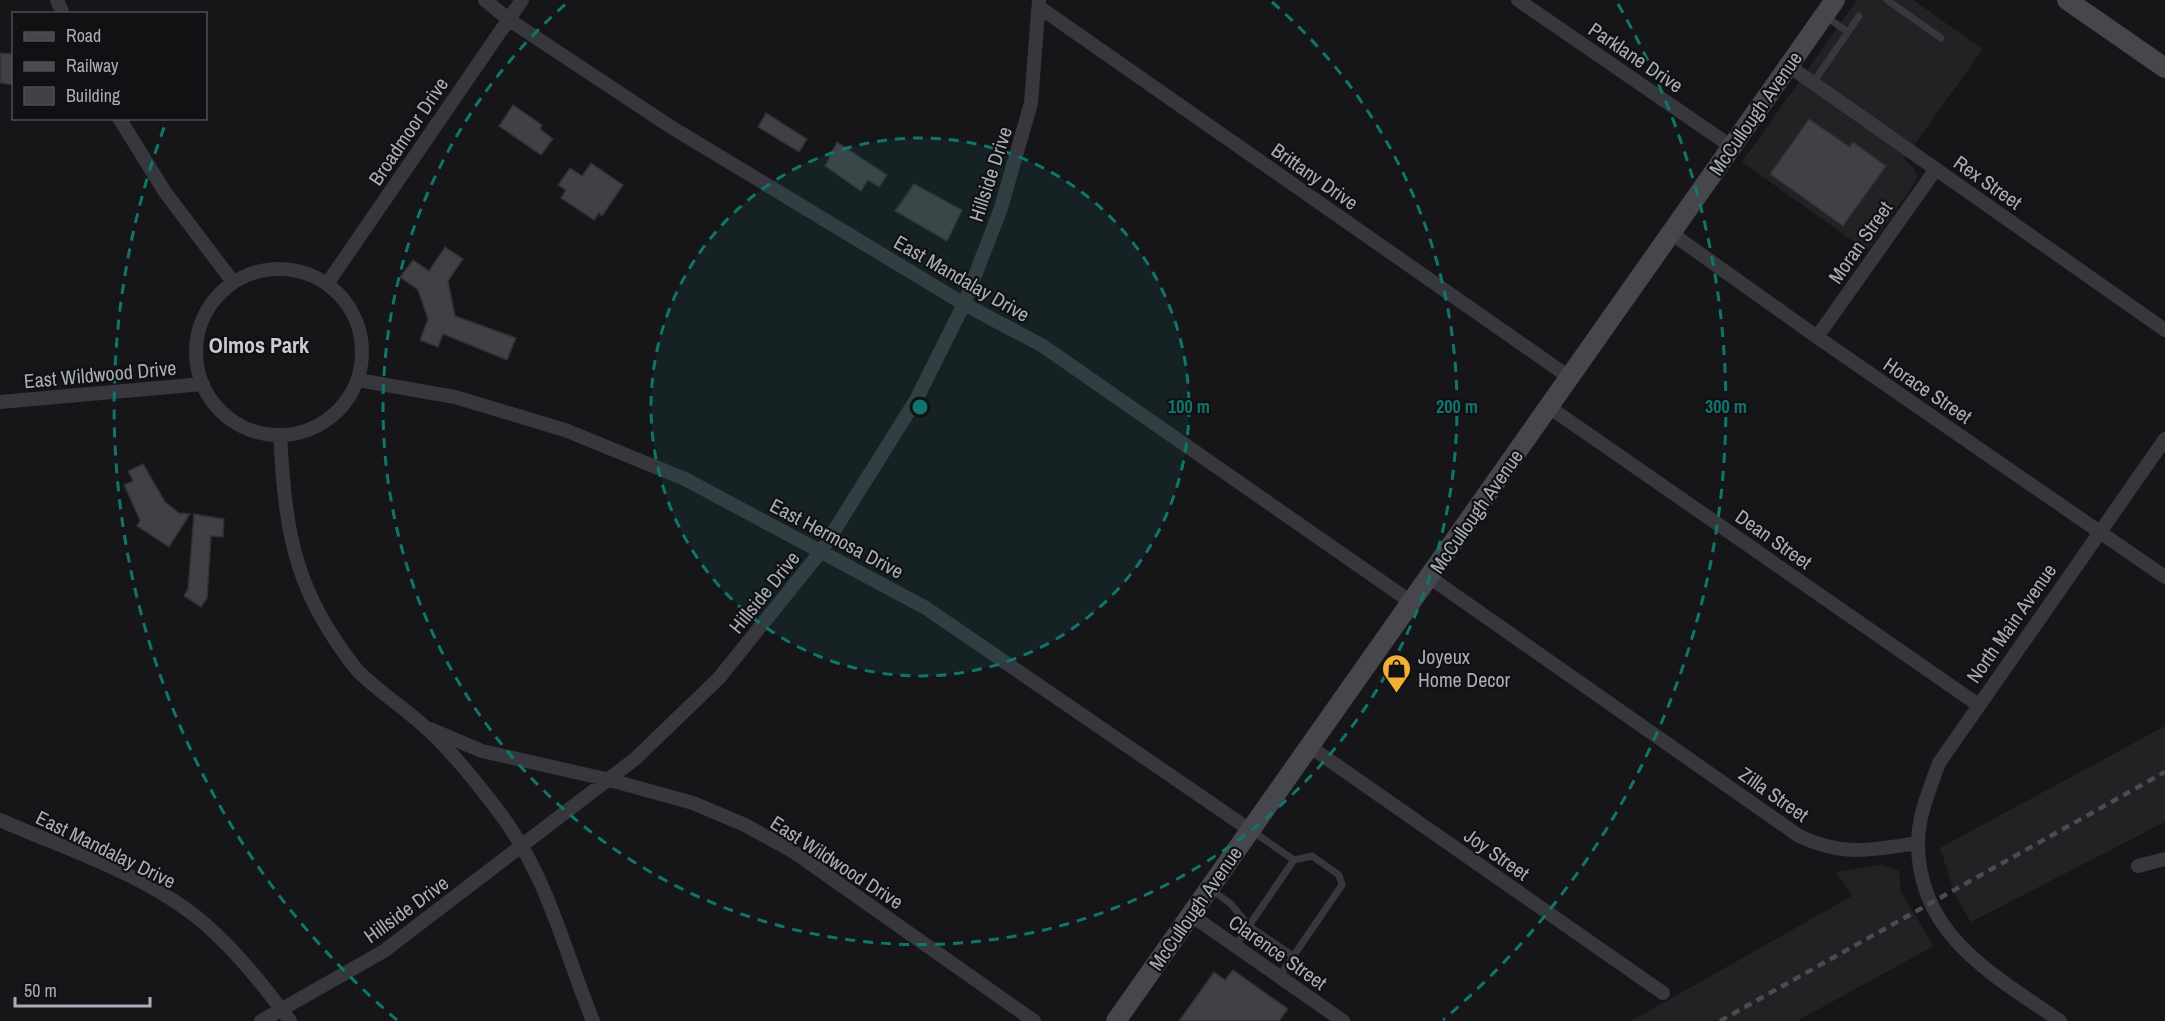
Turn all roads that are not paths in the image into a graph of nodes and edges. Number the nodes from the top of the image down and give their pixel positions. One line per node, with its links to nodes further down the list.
1 (485, 0): 9 (street, East Mandalay Drive)
2 (522, 0): 9 (street, Broadmoor Drive)
3 (1518, 0): 16 (street, Parklane Drive)
4 (1887, 0): 11 (lane)
5 (2067, 0): 13 (main road)
6 (1039, 4): 21 (street, Hillside Drive); 24 (street, Brittany Drive)
7 (1829, 8): 10 (lane); 12 (main road, McCullough Avenue)
8 (1859, 16): 10 (lane)
9 (508, 19): 20 (street, Broadmoor Drive); 21 (street, East Mandalay Drive)
10 (1848, 32): 14 (lane)
11 (1941, 38)
12 (1789, 66): 14 (street, Rex Street); 16 (main road, McCullough Avenue)
13 (2165, 68)
14 (1813, 83): 17 (street, Rex Street)
15 (120, 120): 19 (street)
16 (1732, 147): 18 (main road, McCullough Avenue)
17 (1936, 169): 22 (street, Rex Street); 23 (street, Moran Street)
18 (1671, 233): 23 (street, Horace Street); 24 (main road, McCullough Avenue)
19 (233, 282): 20 (street); 26 (street)
20 (327, 284): 25 (street)
21 (964, 304): 32 (street, Hillside Drive); 35 (street, East Mandalay Drive)
22 (2165, 330)
23 (1816, 337): 31 (street, Horace Street)
24 (1569, 377): 28 (main road, McCullough Avenue)
25 (358, 380): 29 (street); 32 (street, East Hermosa Drive)
26 (203, 384): 27 (street, East Wildwood Drive); 29 (street)
27 (0, 402)
28 (1549, 407): 33 (main road, McCullough Avenue); 36 (street, Dean Street)
29 (280, 435): 37 (street, East Wildwood Drive)
30 (2165, 439): 31 (street, North Main Avenue)
31 (2100, 531): 34 (street, Horace Street); 36 (street, North Main Avenue)
32 (822, 550): 39 (street, Hillside Drive); 41 (street, East Hermosa Drive)
33 (1429, 577): 35 (main road, McCullough Avenue); 42 (street, Zilla Street)
34 (2165, 577)
35 (1411, 602): 38 (main road, McCullough Avenue)
36 (1977, 704): 42 (street, North Main Avenue)
37 (426, 727): 39 (street, East Wildwood Drive); 43 (street, East Wildwood Drive)
38 (1309, 746): 41 (main road, McCullough Avenue); 53 (street, Joy Street)
39 (610, 780): 43 (street, Hillside Drive); 57 (street, East Wildwood Drive)
40 (0, 820): 54 (street, East Mandalay Drive)
41 (1250, 830): 45 (lane); 47 (main road, McCullough Avenue)
42 (1918, 843): 60 (street)
43 (523, 846): 54 (street, Hillside Drive); 56 (street, East Wildwood Drive)
44 (2165, 859): 46 (street)
45 (1294, 860): 49 (lane); 51 (lane)
46 (2138, 866)
47 (1209, 888): 48 (main road, McCullough Avenue); 49 (lane)
48 (1191, 915): 50 (street, Clarence Street); 58 (main road, McCullough Avenue)
49 (1249, 926): 50 (lane); 51 (lane)
50 (1235, 946): 52 (street, Clarence Street)
51 (1293, 956): 52 (lane)
52 (1279, 977): 59 (street, Clarence Street)
53 (1664, 993)
54 (286, 1016): 55 (street, Hillside Drive)
55 (261, 1021)
56 (593, 1021)
57 (1034, 1021)
58 (1116, 1021)
59 (1343, 1021)
60 (2060, 1021)

